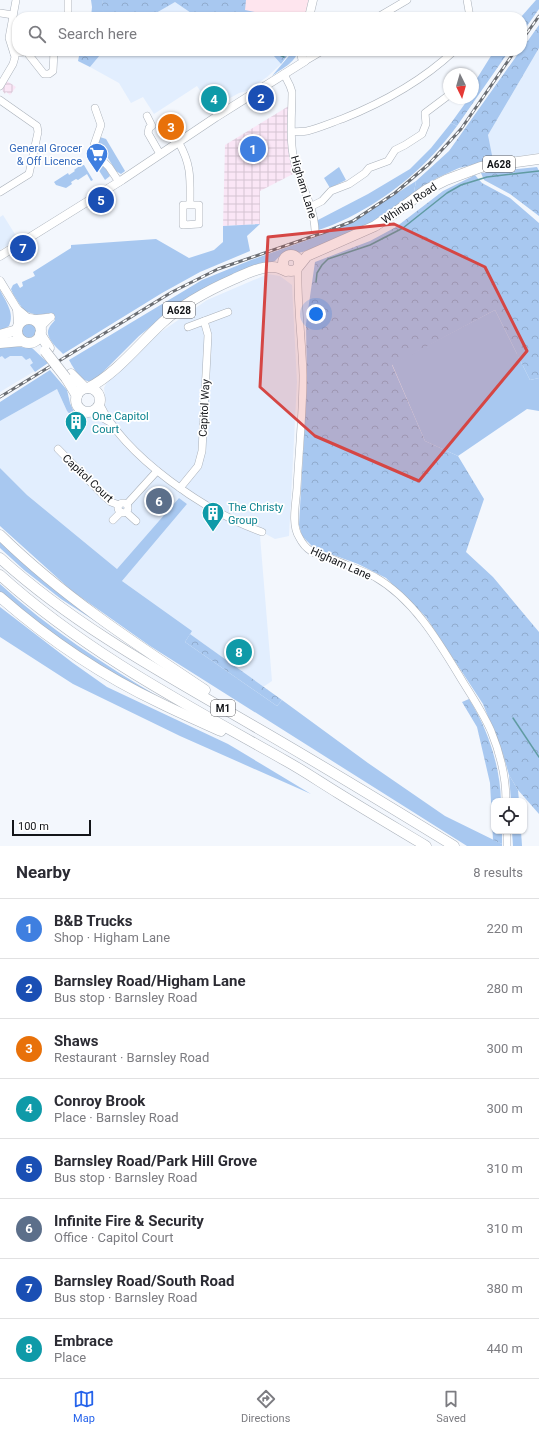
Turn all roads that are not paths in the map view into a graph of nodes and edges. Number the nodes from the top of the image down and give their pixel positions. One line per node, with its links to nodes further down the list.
1 (16, 0): 6 (street)
2 (68, 0): 7 (street)
3 (313, 0): 8 (main road)
4 (406, 0): 9 (street)
5 (467, 0): 10 (street)
6 (14, 12)
7 (68, 12)
8 (310, 12)
9 (386, 12)
10 (469, 12)
11 (0, 13): 12 (street)
12 (12, 15)
13 (12, 21): 14 (street)
14 (12, 47)
15 (14, 56): 23 (street)
16 (30, 56): 17 (street)
17 (54, 56)
18 (302, 56): 21 (main road)
19 (314, 56): 21 (street)
20 (448, 56): 28 (street)
21 (305, 61): 22 (main road)
22 (284, 74): 28 (street, Higham Lane); 29 (main road)
23 (0, 86)
24 (0, 100): 33 (street)
25 (443, 100): 35 (street)
26 (95, 108): 32 (street)
27 (147, 116): 30 (street)
28 (292, 132): 35 (street, Higham Lane)
29 (178, 143): 30 (main road); 34 (street)
30 (160, 154): 32 (main road)
31 (539, 159): 38 (highway, Whinby Road / A628)
32 (119, 182): 37 (main road)
33 (0, 192)
34 (190, 205)
35 (310, 207): 36 (street, Higham Lane)
36 (315, 230)
37 (0, 256)
38 (307, 256): 39 (highway, Whinby Road / A628); 41 (highway)
39 (288, 257): 40 (highway, A628); 41 (highway); 41 (highway)
40 (272, 267): 41 (highway); 55 (highway, A628)
41 (293, 269): 75 (street, Higham Lane)
42 (0, 281): 43 (main road)
43 (16, 309): 45 (main road); 48 (main road)
44 (228, 312): 46 (street)
45 (31, 319): 48 (highway); 49 (highway); 49 (street)
46 (204, 321): 47 (street); 63 (street, Capitol Way)
47 (188, 327)
48 (17, 328): 50 (highway); 51 (highway)
49 (40, 332): 51 (highway); 53 (highway)
50 (0, 335)
51 (25, 342): 52 (highway); 53 (highway)
52 (0, 343)
53 (47, 350): 54 (highway)
54 (69, 376): 56 (highway); 57 (highway)
55 (102, 380): 56 (highway, A628); 58 (highway)
56 (86, 388): 57 (highway); 58 (highway)
57 (77, 396): 59 (highway)
58 (99, 399): 59 (highway); 60 (street)
59 (85, 411): 60 (street)
60 (110, 423): 62 (street)
61 (58, 449): 64 (street, Capitol Court)
62 (158, 471): 63 (street); 64 (street, Capitol Court)
63 (180, 488): 68 (street)
64 (123, 504): 65 (street, Capitol Court)
65 (123, 512): 66 (street, Capitol Court); 67 (street)
66 (113, 520)
67 (136, 521)
68 (262, 532)
69 (0, 535): 73 (highway, M1)
70 (0, 558): 73 (highway, M1)
71 (0, 575): 74 (highway, M1)
72 (0, 597): 74 (highway, M1)
73 (292, 748): 78 (highway, M1)
74 (288, 762): 77 (highway, M1)
75 (506, 798)
76 (507, 834): 79 (street)
77 (426, 846)
78 (454, 846)
79 (507, 846)

